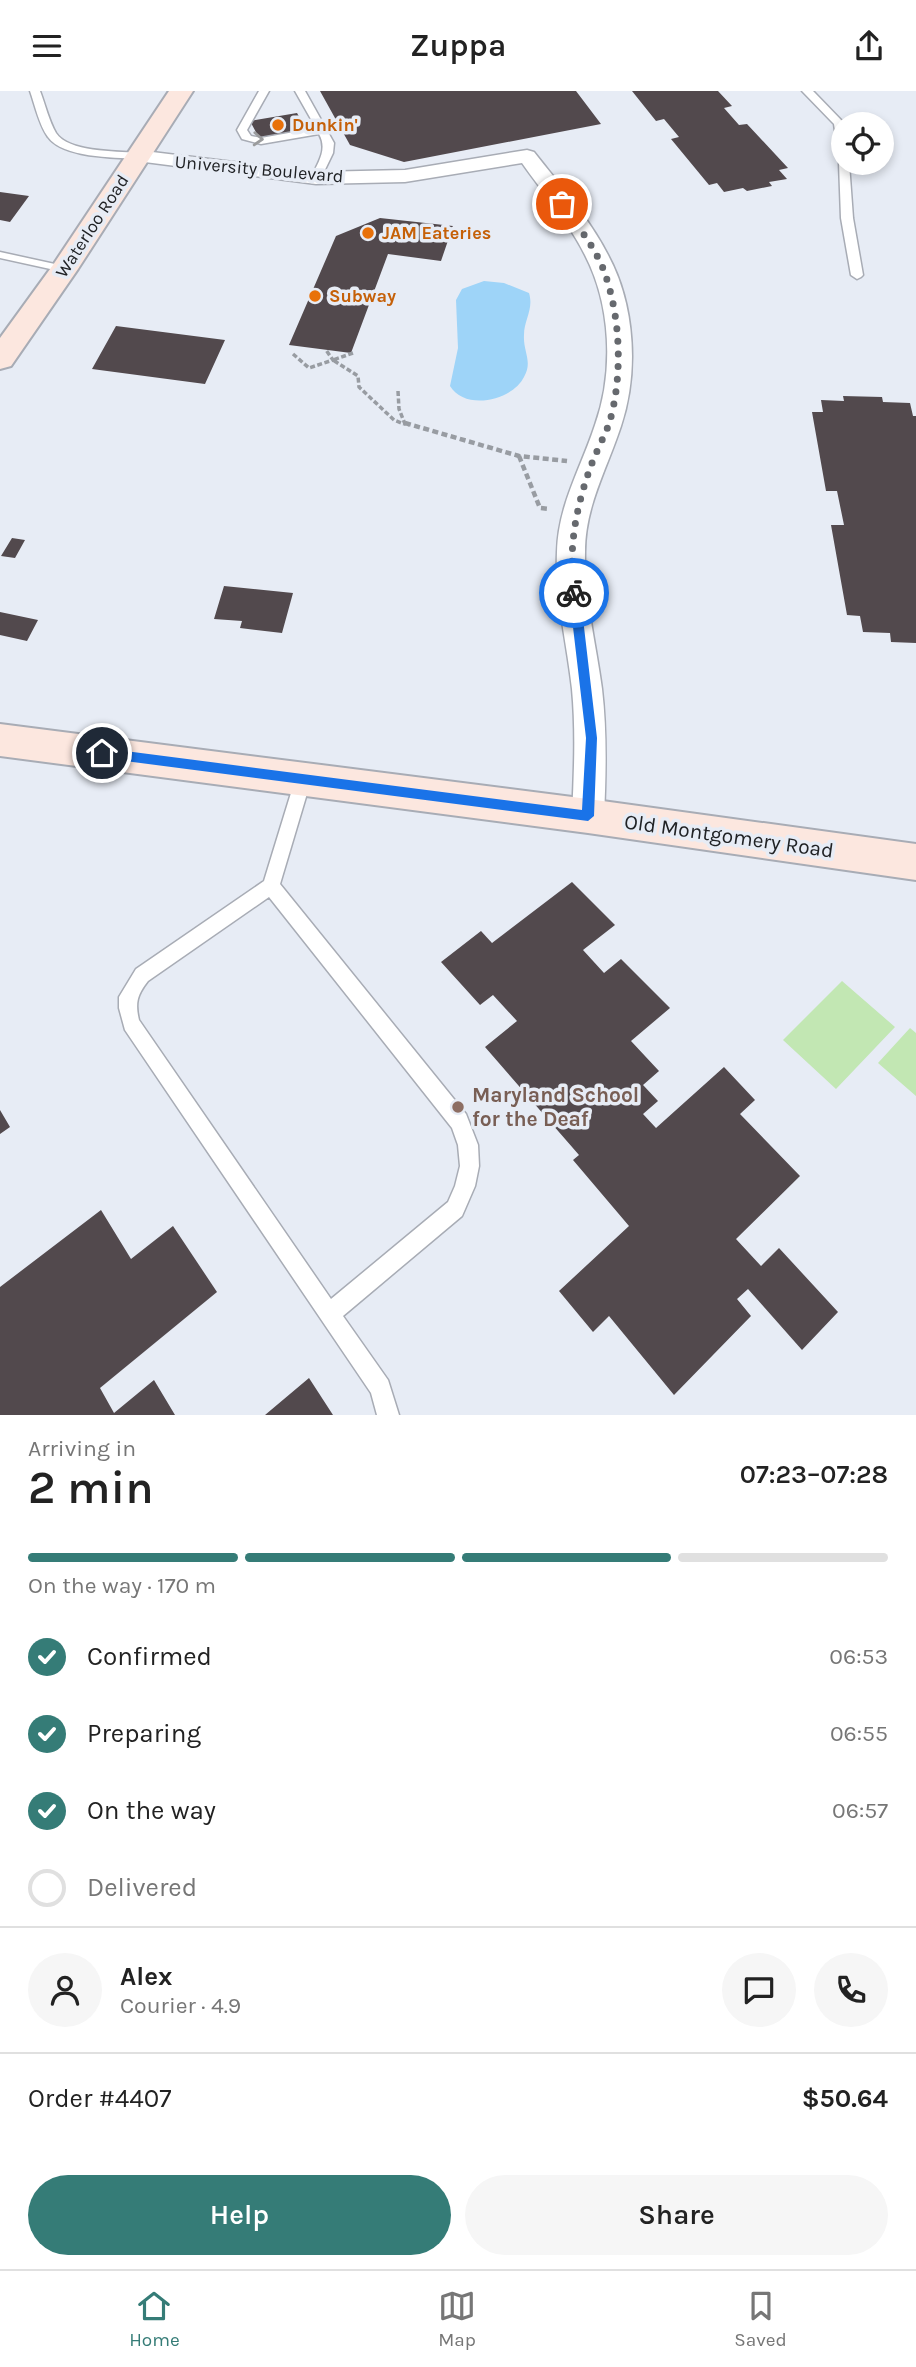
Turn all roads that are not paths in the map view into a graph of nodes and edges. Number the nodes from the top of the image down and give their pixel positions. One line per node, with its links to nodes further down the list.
1 (35, 91): 8 (lane)
2 (181, 91): 8 (street, Waterloo Road)
3 (264, 91): 7 (lane, one-way to 7)
4 (300, 91): 7 (lane)
5 (807, 91): 6 (lane)
6 (831, 115)
7 (323, 130): 10 (lane)
8 (136, 156): 10 (street, University Boulevard); 12 (street, Waterloo Road)
9 (845, 175): 13 (lane)
10 (316, 178): 17 (street, University Boulevard)
11 (0, 255): 12 (lane)
12 (64, 269): 14 (street, Waterloo Road)
13 (858, 275)
14 (0, 359)
15 (0, 740): 16 (street, Old Montgomery Road)
16 (303, 780): 17 (street, Old Montgomery Road); 19 (lane)
17 (588, 816): 18 (street, Old Montgomery Road)
18 (916, 862)
19 (271, 886): 20 (lane); 20 (lane)
20 (331, 1313): 21 (lane)
21 (388, 1415)

